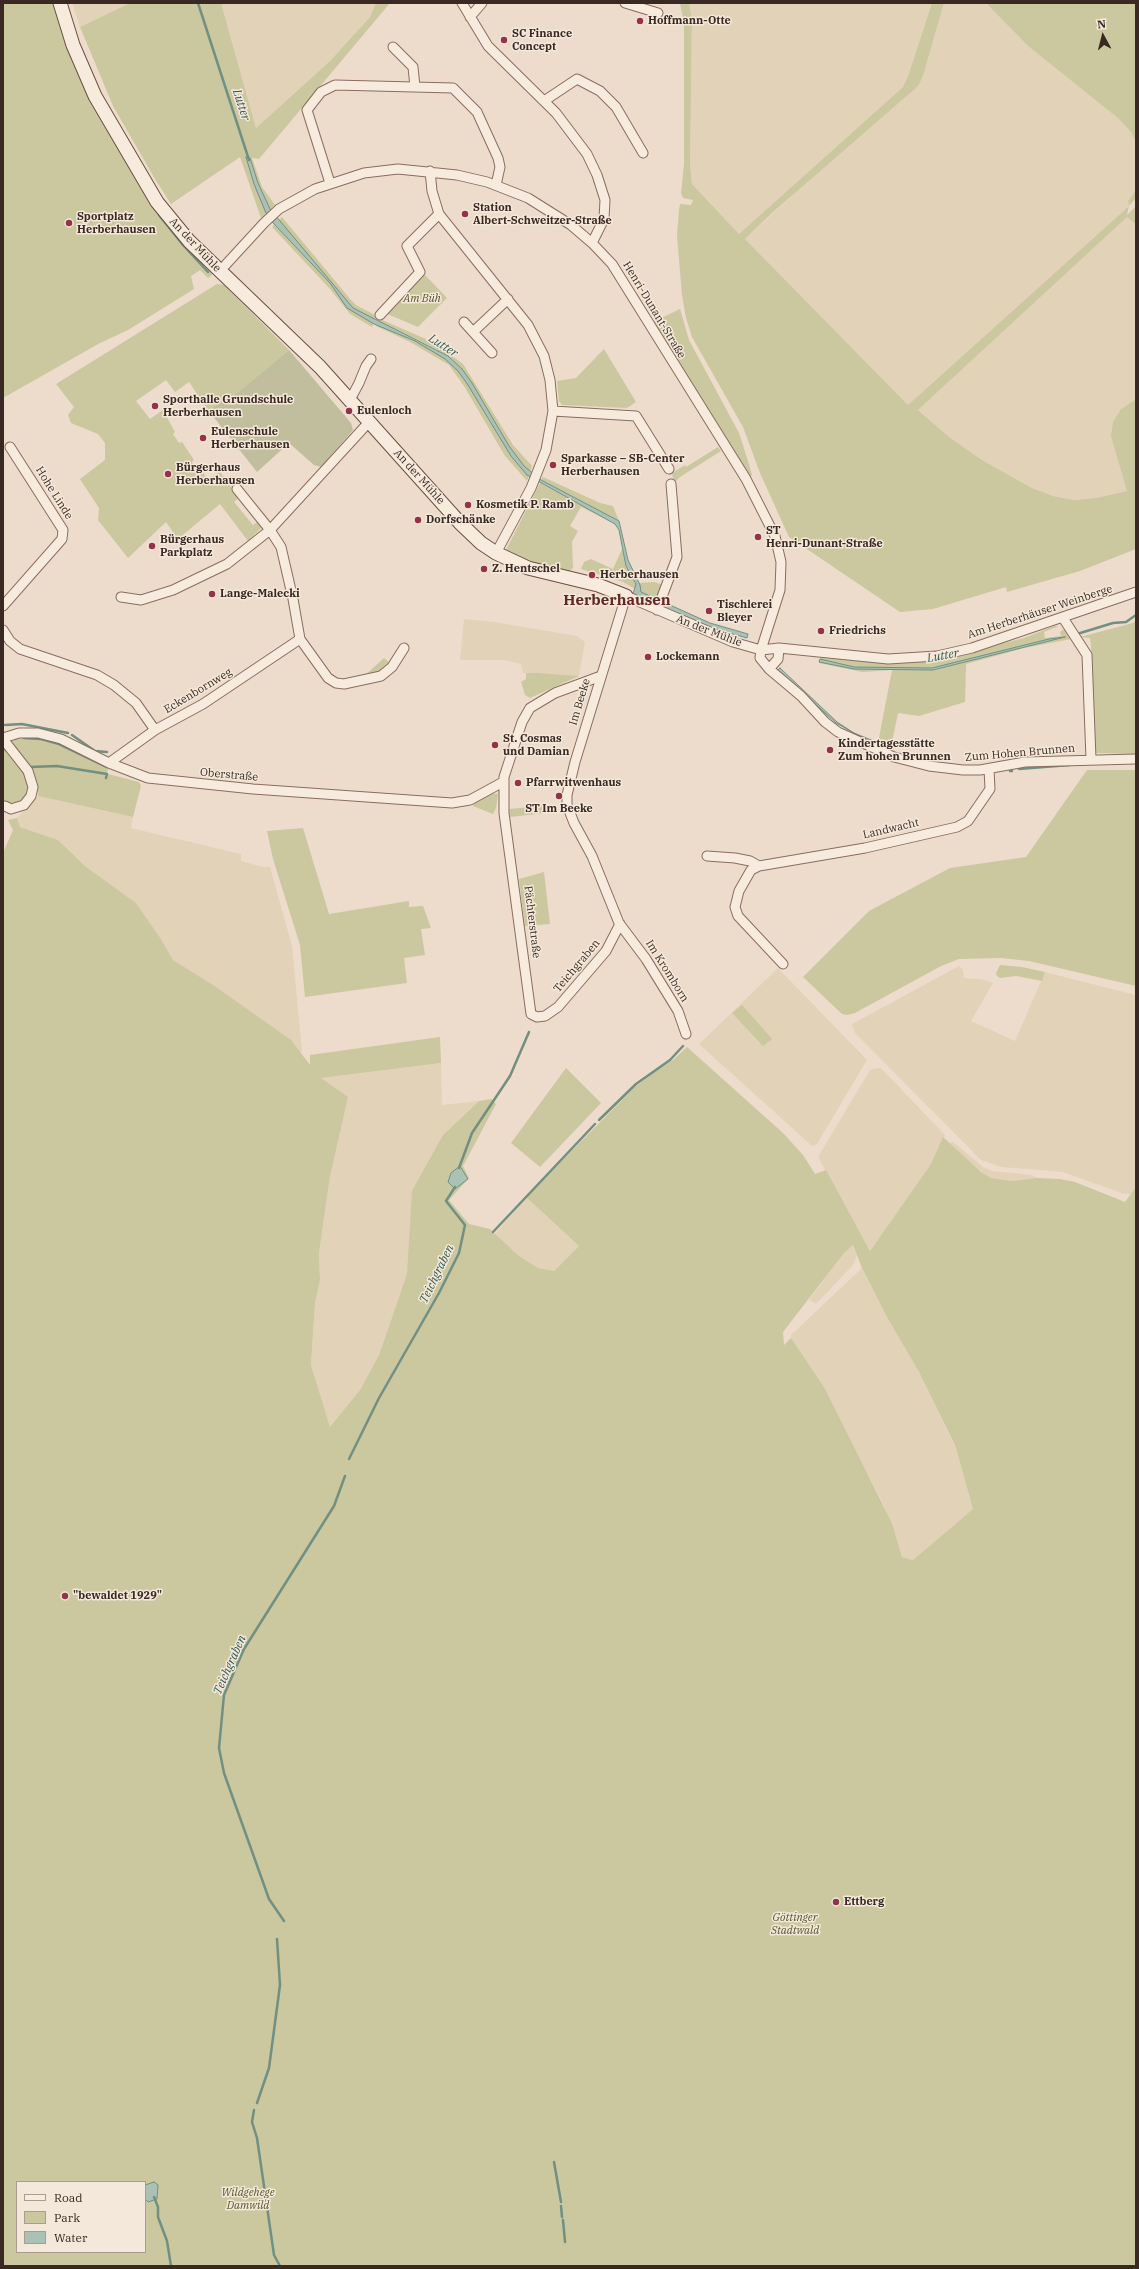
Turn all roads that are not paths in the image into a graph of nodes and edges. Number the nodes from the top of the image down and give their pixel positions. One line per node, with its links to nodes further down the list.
1 (60, 3): 16 (street, An der Mühle)
2 (482, 3): 6 (street)
3 (625, 3): 5 (street)
4 (463, 6): 6 (street)
5 (658, 13)
6 (470, 17): 9 (street)
7 (393, 47): 8 (street)
8 (414, 87): 12 (street); 13 (street)
9 (544, 101): 10 (street); 15 (street)
10 (643, 153)
11 (430, 171): 12 (street, Henri-Dunant-Straße); 13 (street, Henri-Dunant-Straße); 14 (street)
12 (330, 183): 16 (street, Henri-Dunant-Straße)
13 (496, 185): 15 (street, Henri-Dunant-Straße)
14 (439, 214): 17 (street); 18 (street)
15 (592, 243): 42 (street, Henri-Dunant-Straße)
16 (219, 272): 23 (street, An der Mühle)
17 (508, 299): 20 (street); 24 (street)
18 (380, 315)
19 (464, 322): 20 (street)
20 (473, 332): 21 (street)
21 (492, 353)
22 (371, 359): 23 (street)
23 (350, 400): 25 (street, An der Mühle)
24 (553, 411): 27 (street); 31 (street)
25 (369, 422): 30 (street); 31 (street, An der Mühle)
26 (10, 447): 35 (street, Hohe Linde)
27 (669, 469)
28 (671, 484): 36 (street)
29 (237, 489): 30 (street)
30 (270, 530): 34 (street); 39 (street)
31 (496, 553): 33 (street, An der Mühle)
32 (1136, 592): 37 (street, Am Herberhäuser Weinberge)
33 (626, 596): 36 (street, An der Mühle); 44 (street, Im Beeke)
34 (121, 597)
35 (3, 606)
36 (659, 606): 42 (street, An der Mühle)
37 (1063, 618): 41 (street, Am Herberhäuser Weinberge); 47 (street)
38 (3, 630): 45 (street)
39 (300, 639): 40 (street); 45 (street, Eckenbornweg)
40 (404, 648)
41 (779, 648): 42 (street, Am Herberhäuser Weinberge); 43 (street)
42 (761, 650): 43 (street, Zum Hohen Brunnen)
43 (769, 668): 50 (street, Zum Hohen Brunnen)
44 (601, 676): 51 (street); 55 (street, Im Beeke)
45 (155, 730): 49 (street, Eckenbornweg)
46 (3, 738): 49 (street, Oberstraße); 52 (street, Oberstraße)
47 (1091, 759): 48 (street, Zum Hohen Brunnen); 50 (street, Zum Hohen Brunnen)
48 (1136, 759)
49 (109, 763): 51 (street, Oberstraße)
50 (989, 769): 54 (street, Landwacht)
51 (503, 782): 57 (street, Pächterstraße)
52 (5, 806)
53 (707, 856): 54 (street, Landwacht)
54 (759, 866): 56 (street)
55 (620, 924): 57 (street, Teichgraben); 58 (street, Im Kromborn)
56 (783, 964)
57 (545, 1016)
58 (686, 1034)

